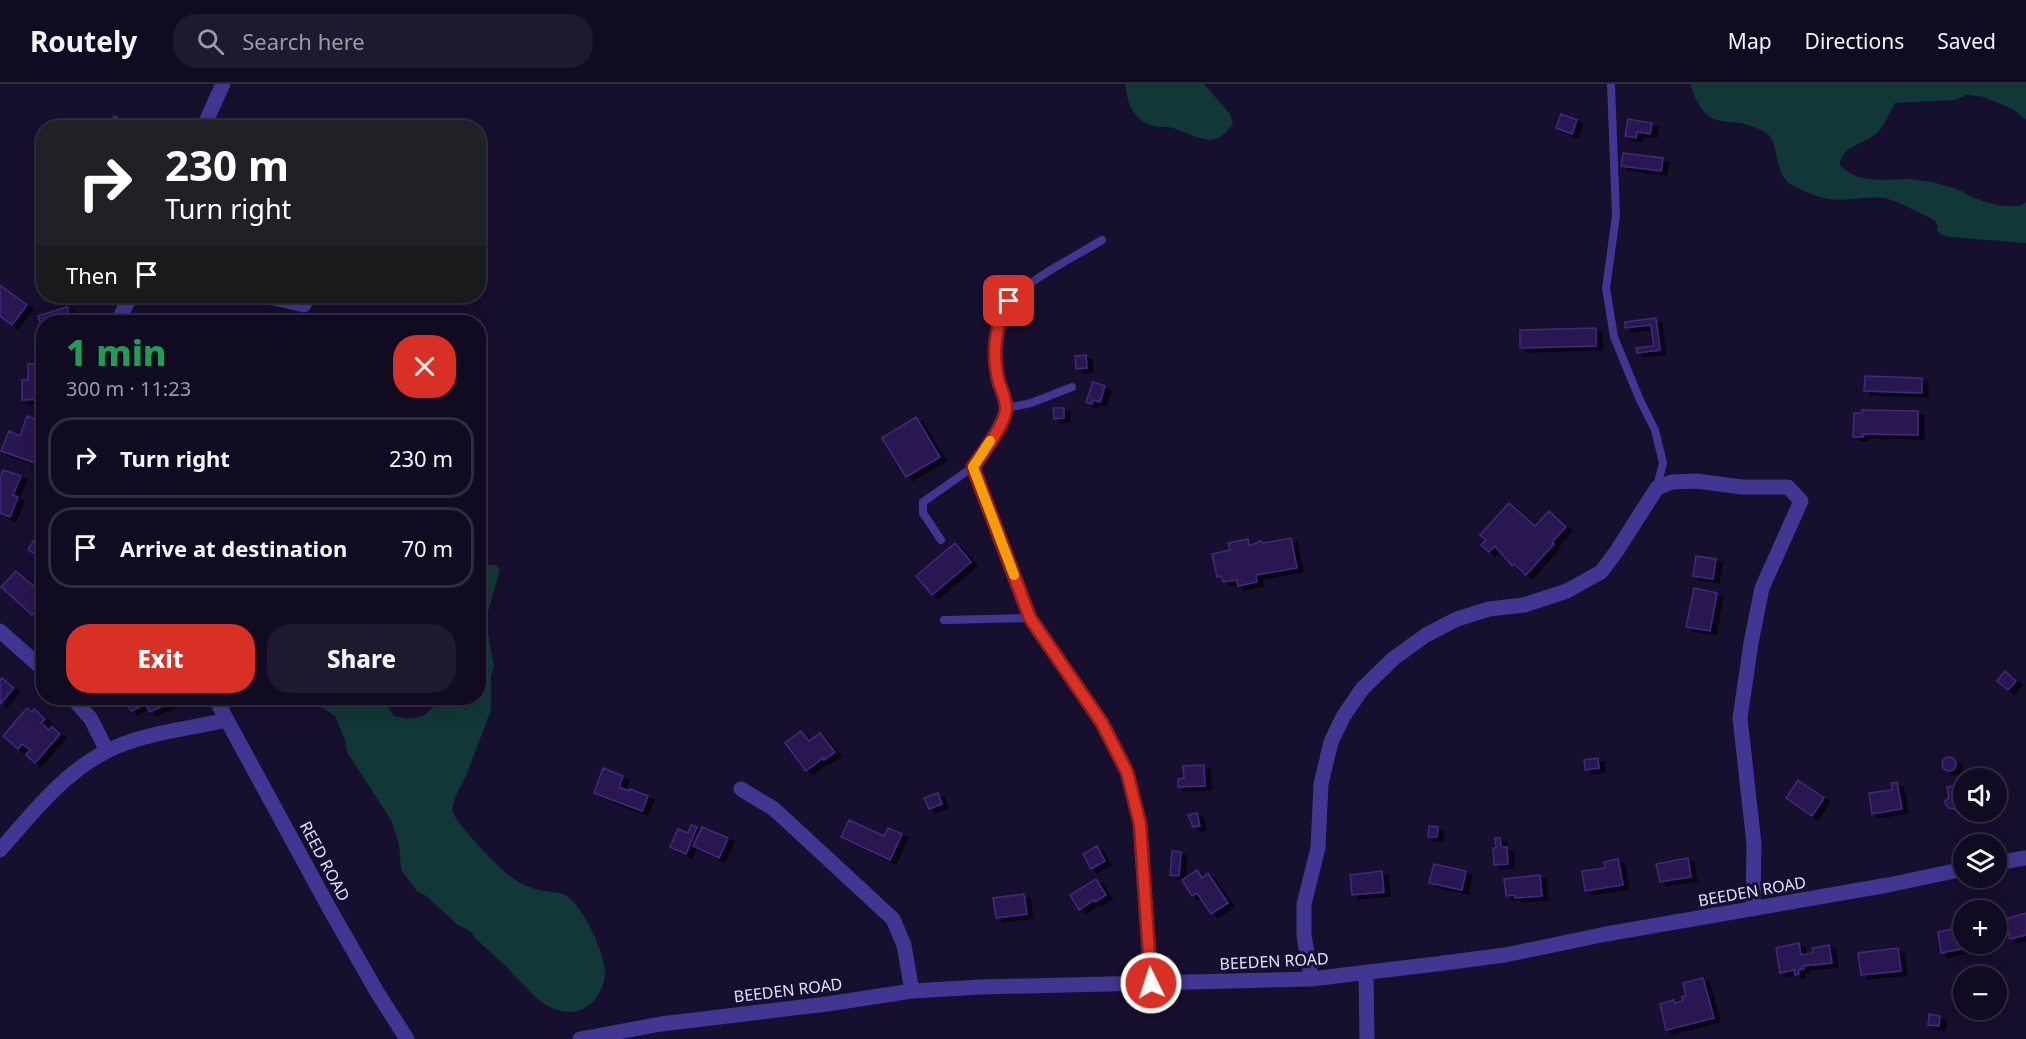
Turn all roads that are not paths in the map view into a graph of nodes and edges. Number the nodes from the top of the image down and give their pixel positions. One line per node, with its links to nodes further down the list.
1 (223, 84): 3 (street)
2 (1611, 84): 10 (lane)
3 (207, 120)
4 (1102, 240): 8 (lane)
5 (292, 303): 6 (street)
6 (304, 306)
7 (1072, 387): 8 (lane)
8 (1007, 408): 9 (lane)
9 (973, 467): 11 (lane); 12 (lane)
10 (1657, 488): 25 (street); 27 (street)
11 (941, 540)
12 (1030, 618): 13 (lane); 28 (lane)
13 (944, 620)
14 (0, 631): 15 (street)
15 (36, 663)
16 (79, 705): 19 (street)
17 (218, 705): 18 (street, REED ROAD)
18 (226, 720): 19 (street); 30 (street, REED ROAD)
19 (107, 751): 21 (street)
20 (741, 789): 29 (street)
21 (0, 850)
22 (2026, 858): 23 (street)
23 (2007, 861)
24 (1953, 871): 25 (street, BEEDEN ROAD)
25 (1753, 909): 26 (street, BEEDEN ROAD)
26 (1366, 972): 27 (street, BEEDEN ROAD); 32 (street)
27 (1311, 979): 28 (street, BEEDEN ROAD)
28 (1151, 983): 29 (street, BEEDEN ROAD)
29 (912, 991): 31 (street, BEEDEN ROAD)
30 (407, 1039)
31 (580, 1039)
32 (1367, 1039)

